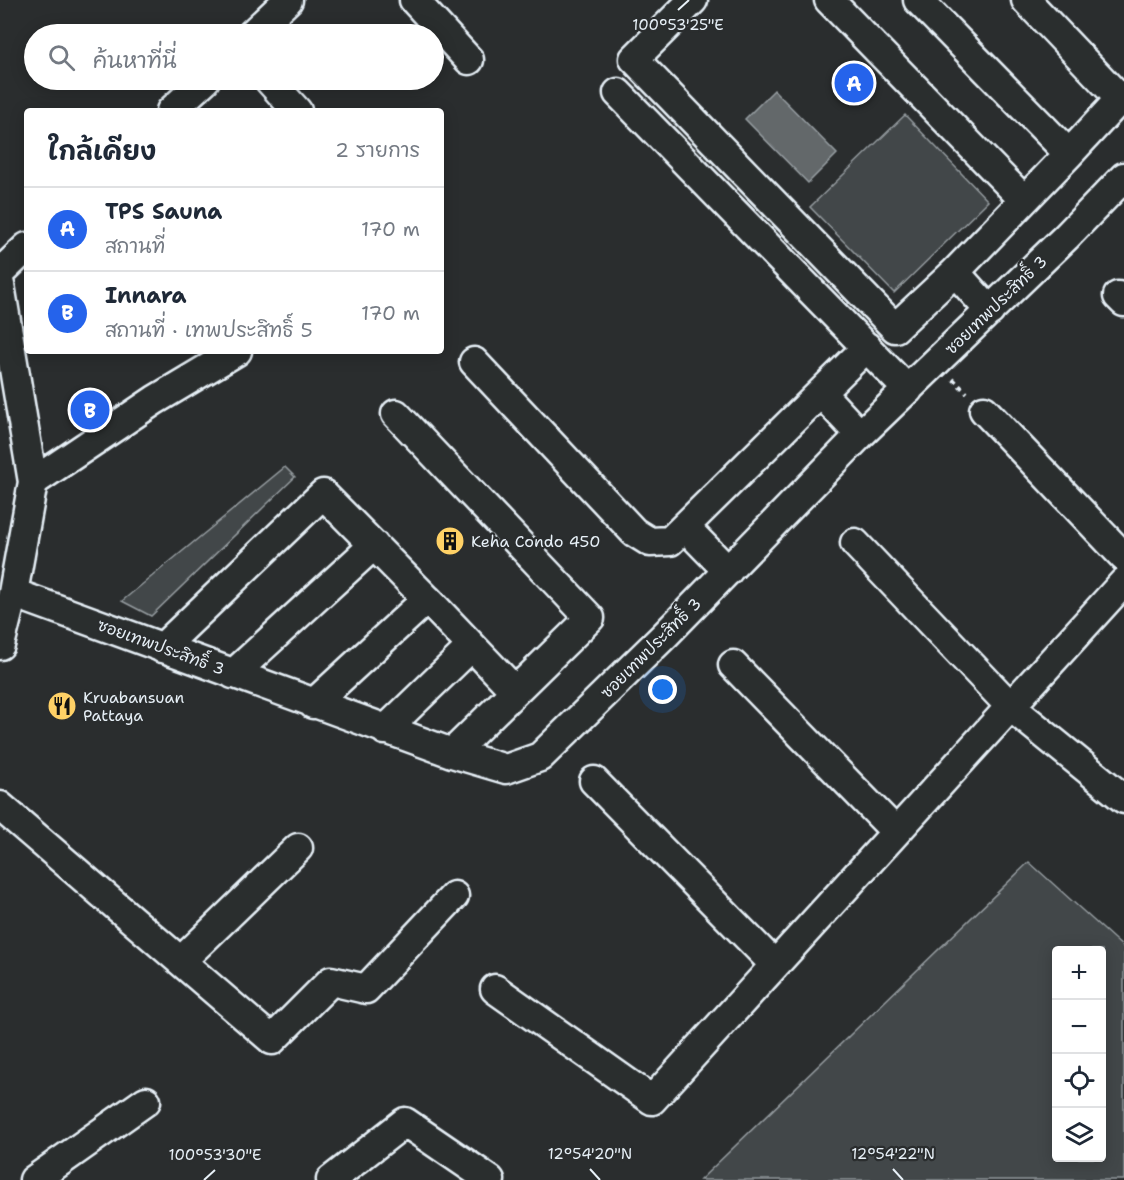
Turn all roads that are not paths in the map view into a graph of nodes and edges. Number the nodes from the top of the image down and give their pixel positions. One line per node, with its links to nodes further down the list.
1 (288, 0): 7 (street)
2 (414, 0): 8 (street)
3 (693, 0): 21 (street)
4 (829, 0): 19 (street)
5 (918, 0): 17 (street)
6 (1026, 0): 14 (street)
7 (263, 24)
8 (436, 24)
9 (444, 33): 10 (street)
10 (469, 60)
11 (194, 90): 15 (street)
12 (278, 90): 16 (street)
13 (618, 93): 25 (street)
14 (1122, 101): 17 (street)
15 (174, 108)
16 (294, 108)
17 (1069, 154): 19 (street)
18 (1124, 177): 24 (street, ซอยเทพประสิทธิ์ 3)
19 (1024, 200): 21 (street)
20 (24, 250): 22 (street)
21 (955, 272): 24 (street)
22 (0, 273)
23 (0, 285): 33 (street)
24 (990, 311): 28 (street, ซอยเทพประสิทธิ์ 3)
25 (867, 347): 28 (street); 29 (street)
26 (232, 354): 33 (street)
27 (474, 362): 34 (street)
28 (908, 390): 32 (street, ซอยเทพประสิทธิ์ 3)
29 (821, 393): 32 (street); 34 (street)
30 (984, 410): 37 (street)
31 (396, 414): 47 (street)
32 (860, 435): 38 (street, ซอยเทพประสิทธิ์ 3)
33 (33, 482): 40 (street)
34 (684, 527): 38 (street)
35 (855, 543): 49 (street)
36 (374, 545): 41 (street); 44 (street); 46 (street)
37 (1124, 557)
38 (728, 571): 51 (street, ซอยเทพประสิทธิ์ 3)
39 (1124, 582): 49 (street)
40 (13, 593): 42 (street); 44 (street, ซอยเทพประสิทธิ์ 3)
41 (427, 599): 43 (street); 48 (street)
42 (0, 645)
43 (472, 646): 47 (street); 50 (street)
44 (162, 648): 46 (street, ซอยเทพประสิทธิ์ 3)
45 (733, 665): 55 (street)
46 (233, 674): 48 (street, ซอยเทพประสิทธิ์ 3)
47 (514, 691): 51 (street)
48 (313, 704): 50 (street, ซอยเทพประสิทธิ์ 3)
49 (1011, 707): 53 (street); 55 (street)
50 (385, 730): 51 (street, ซอยเทพประสิทธิ์ 3)
51 (452, 753)
52 (594, 781): 59 (street)
53 (1124, 799)
54 (0, 806): 58 (street)
55 (896, 831): 59 (street)
56 (298, 848): 58 (street)
57 (454, 896): 58 (street)
58 (181, 961)
59 (775, 965): 60 (street)
60 (495, 989)
61 (146, 1101): 62 (street)
62 (34, 1180)
63 (331, 1180): 64 (street)
64 (490, 1180)

